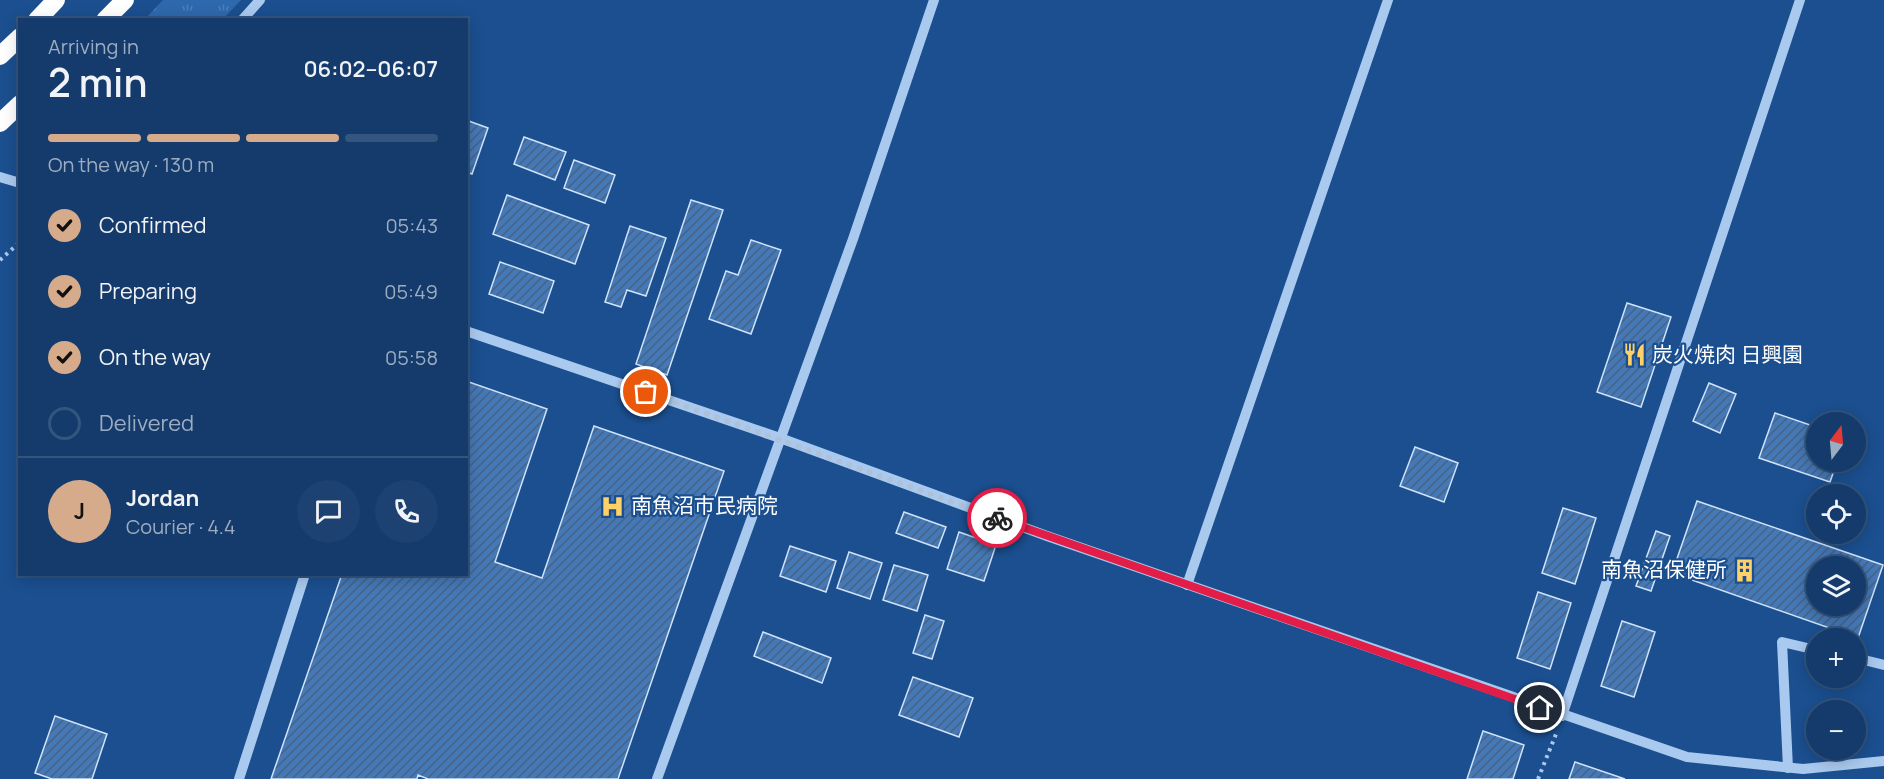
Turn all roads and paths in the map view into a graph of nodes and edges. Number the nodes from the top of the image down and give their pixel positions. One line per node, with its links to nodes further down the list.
1 (56, 0): 7 (highway)
2 (125, 0): 8 (highway)
3 (260, 0): 9 (street)
4 (934, 0): 19 (street)
5 (1388, 0): 21 (street)
6 (1800, 0): 25 (street)
7 (39, 18)
8 (107, 18)
9 (244, 18)
10 (18, 39): 11 (highway)
11 (0, 56)
12 (18, 106): 13 (highway)
13 (0, 123)
14 (0, 177): 15 (street)
15 (18, 182)
16 (18, 244): 17 (path)
17 (0, 260)
18 (468, 332): 19 (street)
19 (780, 438): 21 (street); 29 (street)
20 (304, 576): 28 (street)
21 (1187, 585): 25 (street)
22 (1806, 648): 27 (street)
23 (1866, 660): 24 (street)
24 (1884, 665)
25 (1562, 716): 27 (street); 30 (path)
26 (1884, 761): 27 (street)
27 (1788, 768)
28 (239, 779)
29 (657, 779)
30 (1538, 779)

